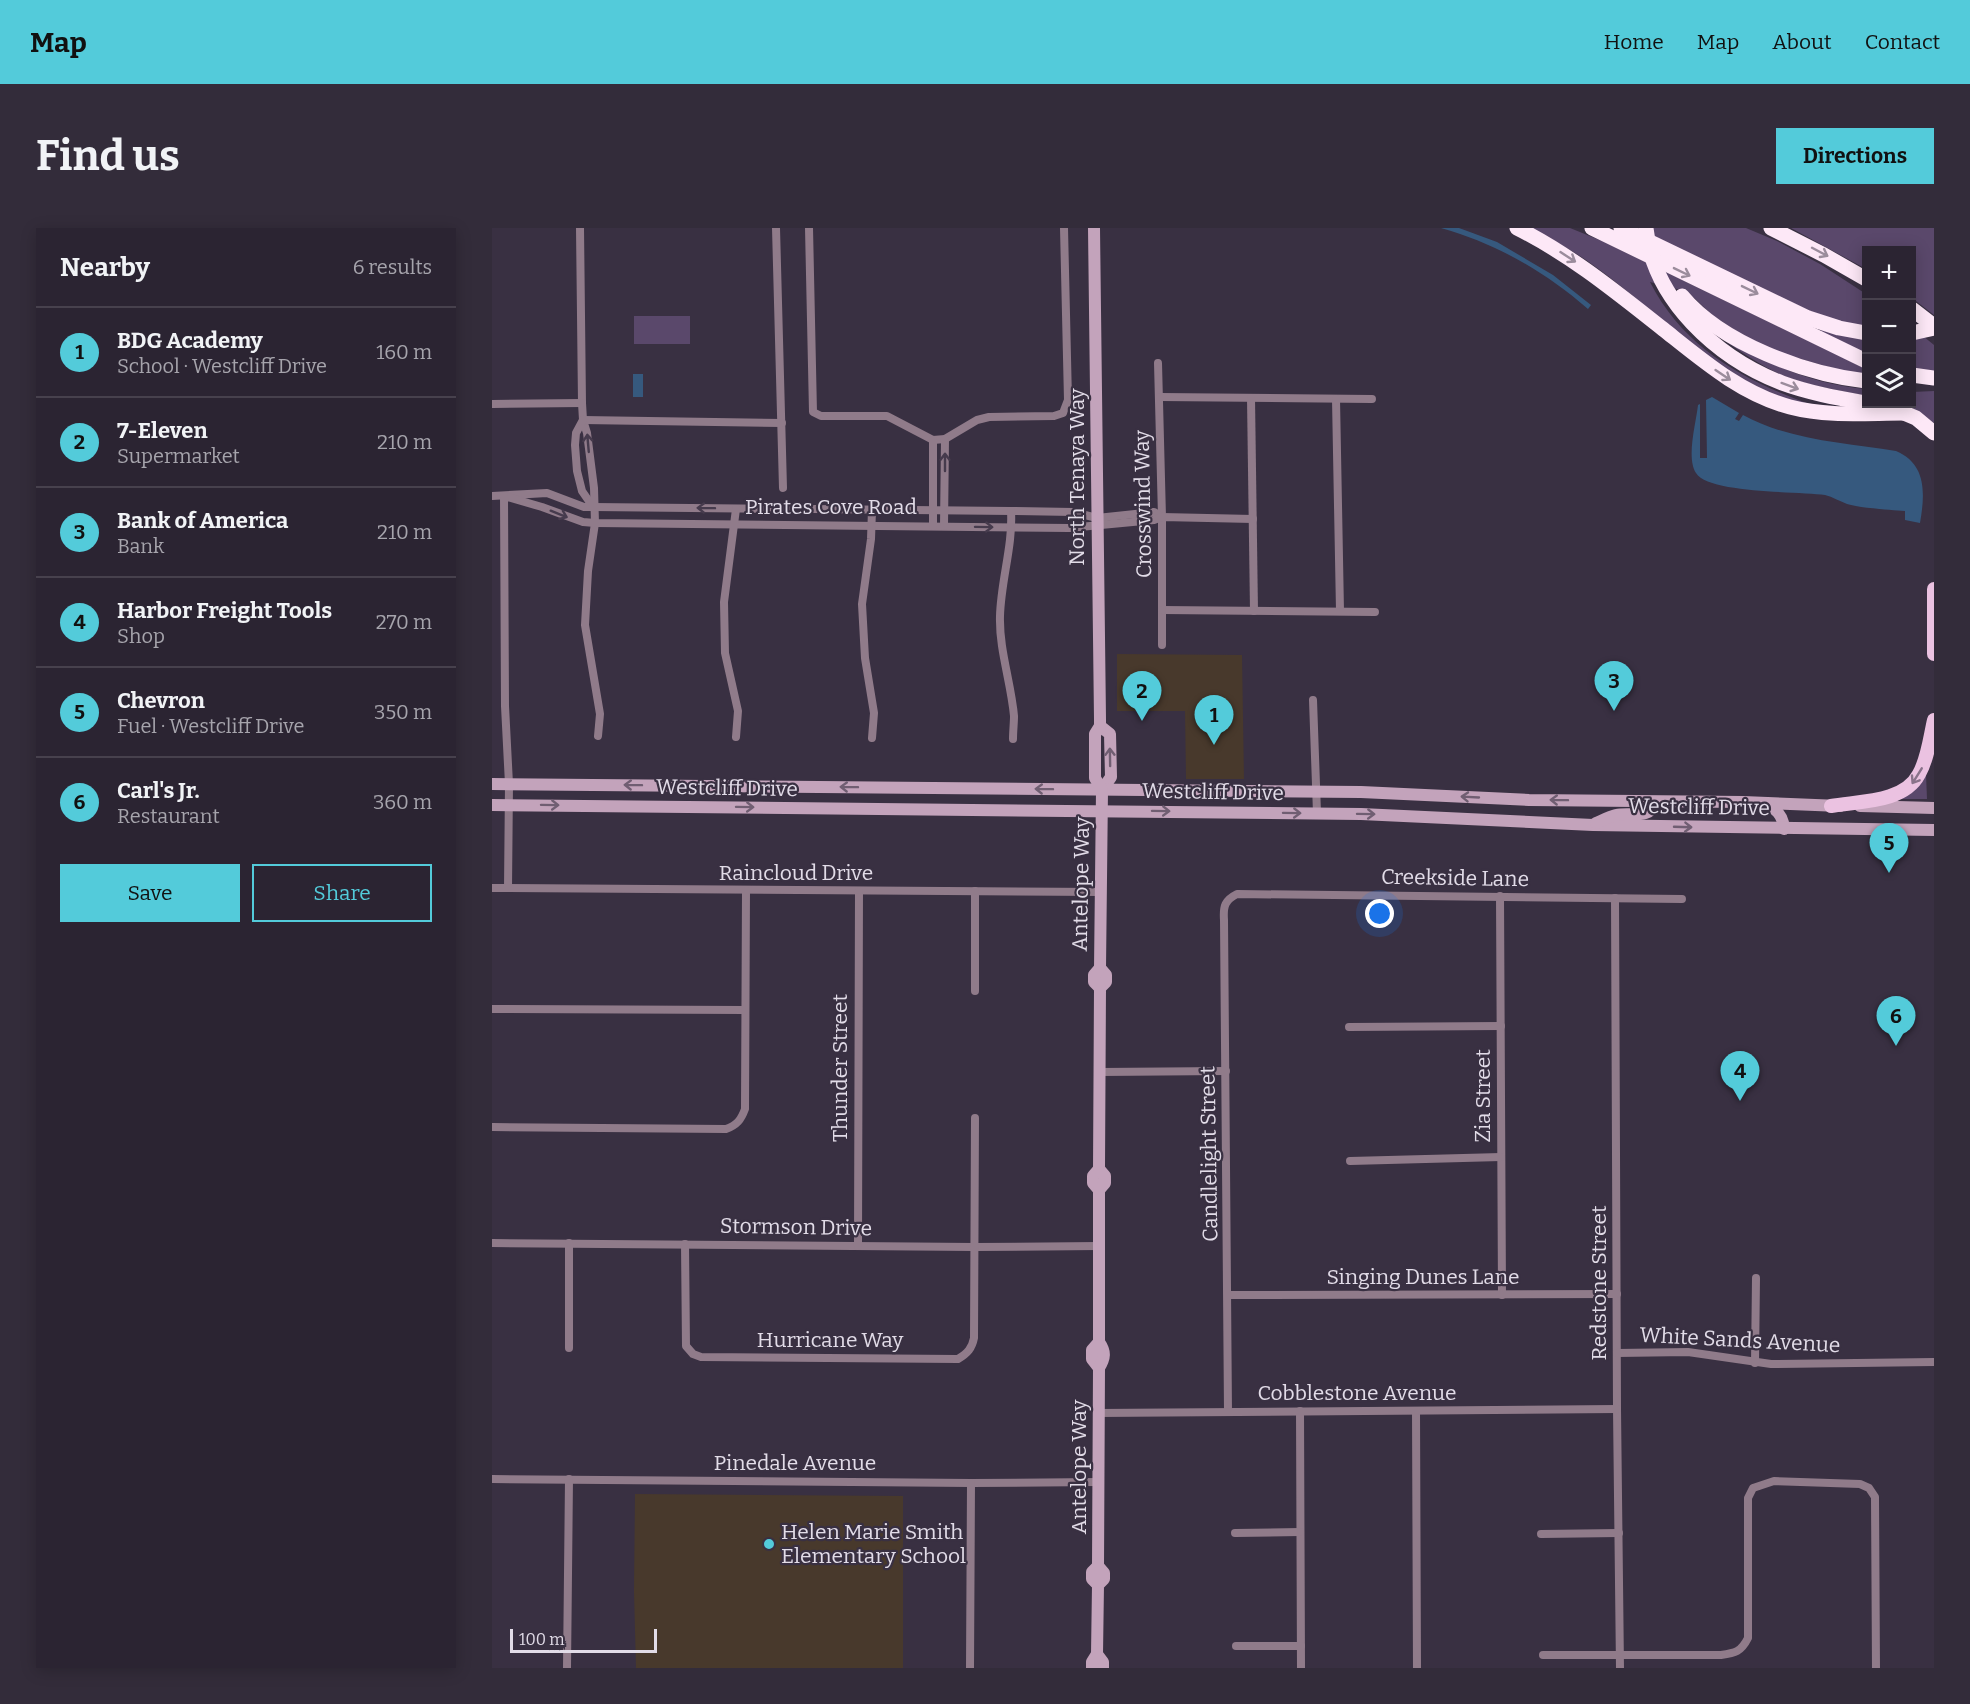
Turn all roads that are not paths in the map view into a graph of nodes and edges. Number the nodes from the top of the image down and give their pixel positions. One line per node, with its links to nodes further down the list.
1 (580, 228): 28 (street)
2 (777, 228): 33 (street)
3 (809, 228): 36 (street)
4 (1064, 228): 35 (street)
5 (1094, 228): 48 (main road, North Tenaya Way)
6 (1517, 228): 31 (highway, one-way to 31)
7 (1592, 228): 17 (highway, one-way to 17)
8 (1622, 228): 15 (highway, one-way to 15)
9 (1646, 228): 12 (highway)
10 (1771, 228): 11 (highway, one-way to 11)
11 (1862, 277)
12 (1665, 286): 20 (highway); 27 (highway, one-way to 27)
13 (1916, 313): 14 (highway)
14 (1934, 327): 16 (highway)
15 (1862, 332)
16 (1916, 332)
17 (1862, 359)
18 (1158, 363): 23 (street, Crosswind Way)
19 (1916, 376): 21 (highway)
20 (1862, 380)
21 (1934, 380): 22 (highway)
22 (1916, 382)
23 (1160, 397): 24 (street); 46 (street, Crosswind Way)
24 (1251, 398): 25 (street); 47 (street)
25 (1336, 399): 26 (street); 58 (street)
26 (1372, 399)
27 (1862, 402)
28 (582, 403): 29 (street); 32 (street)
29 (492, 404)
30 (1886, 408): 31 (highway)
31 (1904, 413): 34 (highway)
32 (583, 420): 33 (street); 40 (street, one-way to 32); 40 (street)
33 (782, 423): 37 (street)
34 (1934, 433)
35 (945, 439): 36 (street); 44 (street, one-way to 35)
36 (933, 440): 43 (street)
37 (783, 488)
38 (492, 496): 39 (street, Pirates Cove Road)
39 (504, 496): 40 (street, Pirates Cove Road); 49 (street, Pirates Cove Road, one-way to 49); 70 (street)
40 (593, 507): 41 (street, Pirates Cove Road, one-way to 40); 49 (street)
41 (736, 509): 42 (street, Pirates Cove Road); 50 (street)
42 (872, 510): 43 (street, Pirates Cove Road); 51 (street)
43 (933, 510): 44 (street, Pirates Cove Road); 52 (street)
44 (945, 511): 45 (street, Pirates Cove Road); 53 (street)
45 (1011, 511): 48 (street, Pirates Cove Road); 54 (street)
46 (1162, 517): 47 (street, Pirates Cove Road); 48 (street, Pirates Cove Road); 56 (street, Crosswind Way)
47 (1253, 519): 57 (street)
48 (1097, 521): 54 (street, Pirates Cove Road); 71 (main road, North Tenaya Way)
49 (595, 523): 50 (street, Pirates Cove Road); 64 (street)
50 (735, 525): 51 (street, Pirates Cove Road); 65 (street)
51 (872, 525): 52 (street, Pirates Cove Road); 66 (street)
52 (933, 526): 53 (street, Pirates Cove Road)
53 (944, 526): 54 (street, Pirates Cove Road, one-way to 54)
54 (1012, 527): 67 (street)
55 (1934, 589): 61 (main road)
56 (1162, 610): 57 (street); 60 (street, Crosswind Way)
57 (1254, 611): 58 (street)
58 (1340, 611): 59 (street)
59 (1375, 612)
60 (1162, 645)
61 (1934, 654)
62 (1313, 700): 69 (street)
63 (1934, 720): 76 (main road, one-way to 76)
64 (598, 736)
65 (736, 737)
66 (872, 738)
67 (1013, 739)
68 (492, 784): 70 (main road, Westcliff Drive)
69 (1317, 792): 71 (main road, Westcliff Drive); 72 (main road, Westcliff Drive, one-way to 69); 78 (street)
70 (509, 795): 71 (main road, Westcliff Drive, one-way to 70); 71 (main road, Westcliff Drive, one-way to 71); 75 (main road, Westcliff Drive); 84 (street)
71 (1102, 800): 78 (main road, Westcliff Drive, one-way to 78); 88 (main road, Antelope Way)
72 (1529, 800): 73 (main road, Westcliff Drive, one-way to 72); 79 (main road)
73 (1656, 802): 74 (main road, Westcliff Drive); 80 (main road)
74 (1762, 803): 76 (main road, Westcliff Drive); 81 (main road)
75 (492, 805)
76 (1831, 806): 77 (main road, Westcliff Drive)
77 (1934, 808)
78 (1317, 813): 79 (main road, Westcliff Drive, one-way to 79)
79 (1528, 822): 80 (main road, Westcliff Drive)
80 (1593, 825): 81 (main road, Westcliff Drive, one-way to 81)
81 (1784, 829): 82 (main road, Westcliff Drive)
82 (1934, 830)
83 (492, 888): 84 (street, Raincloud Drive)
84 (508, 888): 85 (street, Raincloud Drive)
85 (746, 891): 86 (street, Raincloud Drive); 95 (street)
86 (859, 891): 87 (street, Raincloud Drive); 107 (street, Thunder Street)
87 (975, 891): 88 (street, Raincloud Drive); 93 (street)
88 (1101, 892): 99 (main road, Antelope Way)
89 (1500, 896): 90 (street, Creekside Lane); 91 (street, Creekside Lane); 97 (street, Zia Street)
90 (1228, 898): 98 (street, Candlelight Street)
91 (1615, 898): 92 (street, Creekside Lane); 111 (street, Redstone Street)
92 (1682, 899)
93 (975, 991)
94 (492, 1008): 95 (street)
95 (745, 1010): 101 (street)
96 (1349, 1026): 97 (street)
97 (1501, 1026): 102 (street, Zia Street)
98 (1226, 1071): 99 (street); 112 (street, Candlelight Street)
99 (1100, 1072): 108 (main road, Antelope Way)
100 (975, 1118): 109 (street)
101 (492, 1127)
102 (1501, 1157): 103 (street); 113 (street, Zia Street)
103 (1350, 1161)
104 (492, 1243): 105 (street, Stormson Drive)
105 (568, 1243): 106 (street, Stormson Drive); 114 (street)
106 (685, 1244): 107 (street, Stormson Drive); 109 (street, Hurricane Way)
107 (858, 1246): 109 (street, Stormson Drive)
108 (1099, 1246): 109 (street, Stormson Drive); 122 (main road, Antelope Way)
109 (974, 1247)
110 (1756, 1278): 117 (street)
111 (1617, 1294): 113 (street, Singing Dunes Lane); 115 (street, Redstone Street)
112 (1228, 1295): 113 (street, Singing Dunes Lane); 120 (street, Candlelight Street)
113 (1502, 1295)
114 (568, 1348)
115 (1617, 1353): 117 (street, White Sands Avenue); 118 (street, Redstone Street)
116 (1934, 1362): 117 (street, White Sands Avenue)
117 (1755, 1363)
118 (1617, 1409): 119 (street, Cobblestone Avenue); 129 (street, Redstone Street)
119 (1416, 1411): 121 (street, Cobblestone Avenue); 141 (street)
120 (1228, 1412): 121 (street, Cobblestone Avenue); 122 (street, Cobblestone Avenue)
121 (1300, 1412): 127 (street)
122 (1098, 1413): 125 (main road, Antelope Way)
123 (492, 1479): 124 (street, Pinedale Avenue)
124 (569, 1479): 126 (street, Pinedale Avenue); 136 (street)
125 (1098, 1482): 126 (street, Pinedale Avenue); 133 (main road, Antelope Way)
126 (970, 1483): 137 (street)
127 (1300, 1532): 128 (street); 132 (street)
128 (1235, 1533)
129 (1619, 1533): 130 (street); 135 (street, Redstone Street)
130 (1541, 1534)
131 (1236, 1646): 132 (street)
132 (1301, 1647): 140 (street)
133 (1097, 1654): 138 (main road, Antelope Way); 139 (main road, Antelope Way)
134 (1543, 1655): 135 (street)
135 (1620, 1655): 142 (street, Redstone Street); 143 (street)
136 (567, 1668)
137 (970, 1668)
138 (1092, 1668)
139 (1103, 1668)
140 (1301, 1668)
141 (1417, 1668)
142 (1620, 1668)
143 (1876, 1668)

